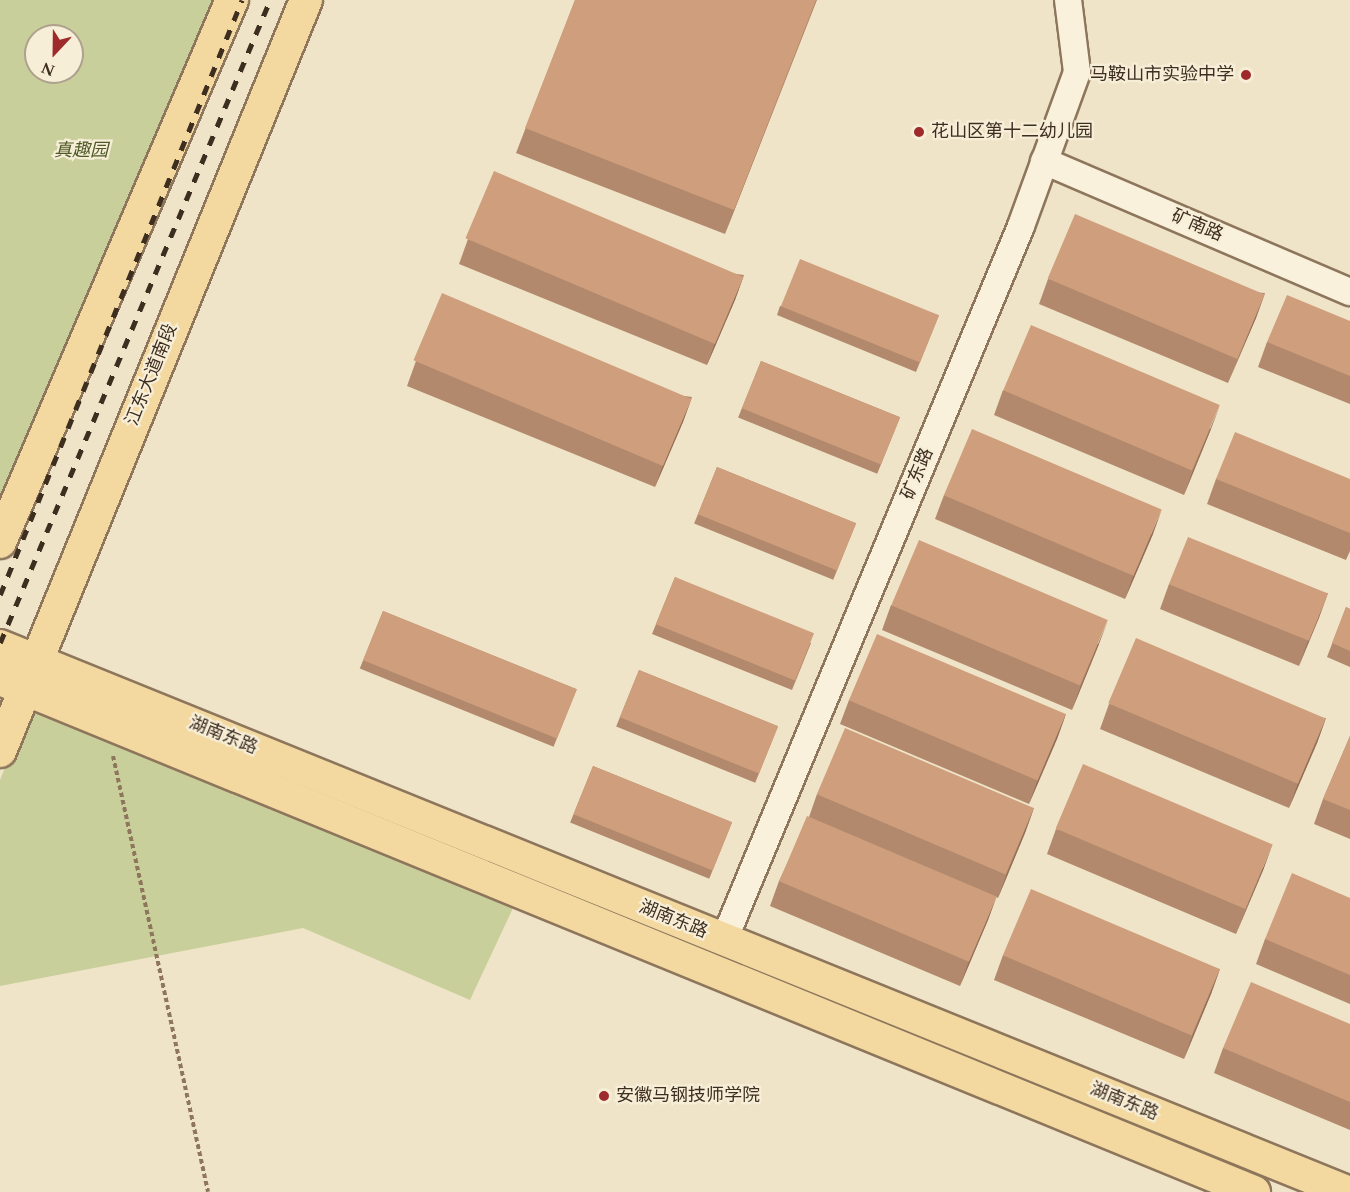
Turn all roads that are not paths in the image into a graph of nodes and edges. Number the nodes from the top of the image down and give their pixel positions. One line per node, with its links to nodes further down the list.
1 (232, 0): 6 (main road)
2 (306, 0): 8 (main road, 江东大道南段)
3 (1068, 0): 4 (street, 矿东路)
4 (1044, 161): 5 (street, 矿南路); 10 (street, 矿东路)
5 (1350, 292)
6 (0, 542)
7 (0, 646): 10 (main road, 湖南东路)
8 (12, 684): 9 (main road, 江东大道南段); 11 (main road)
9 (0, 751)
10 (724, 940): 12 (main road, 湖南东路)
11 (1254, 1192)
12 (1347, 1192)

